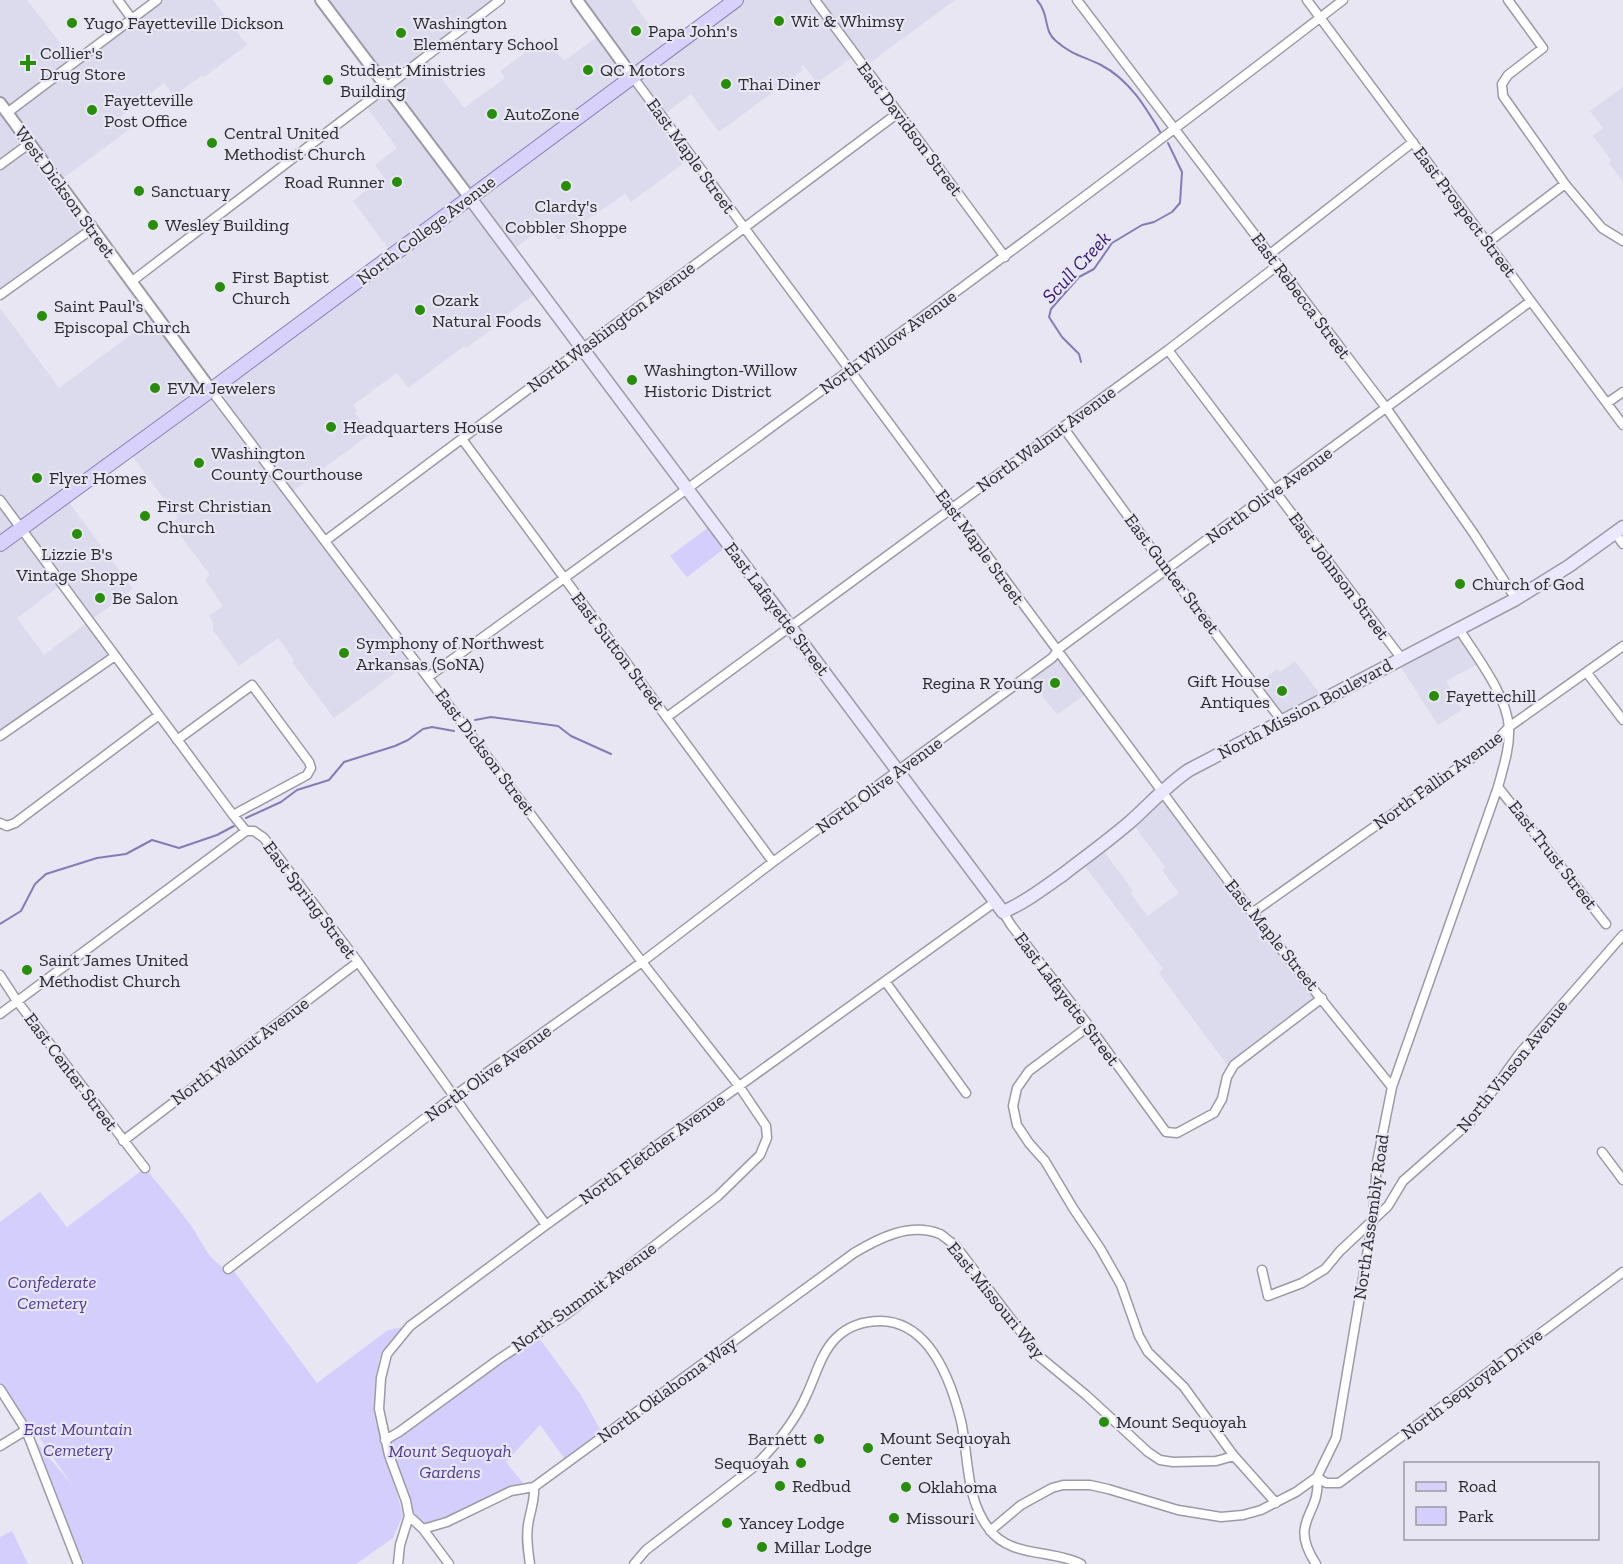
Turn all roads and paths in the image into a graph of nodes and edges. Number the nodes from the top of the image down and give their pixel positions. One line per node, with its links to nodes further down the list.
1 (118, 0): 13 (street)
2 (157, 0): 13 (street)
3 (321, 0): 15 (street, East Lafayette Street)
4 (500, 0): 15 (street)
5 (577, 0): 14 (street, East Maple Street)
6 (736, 0): 14 (main road, North College Avenue)
7 (815, 0): 18 (street, East Davidson Street)
8 (1077, 0): 19 (street, East Rebecca Street)
9 (1307, 0): 12 (street, East Prospect Street)
10 (1343, 0): 12 (street, North Willow Avenue)
11 (1508, 0): 23 (street)
12 (1320, 18): 19 (street, North Willow Avenue); 20 (street, East Prospect Street)
13 (132, 19): 17 (street)
14 (632, 76): 24 (main road, North College Avenue); 25 (street, East Maple Street)
15 (386, 86): 24 (street, East Lafayette Street); 32 (street)
16 (0, 103): 17 (street, West Dickson Street)
17 (8, 112): 21 (street, West Dickson Street)
18 (898, 113): 25 (street, North Washington Avenue); 30 (street, East Davidson Street)
19 (1174, 130): 29 (street, East Rebecca Street); 30 (street, North Willow Avenue)
20 (1413, 142): 28 (street, East Prospect Street); 29 (street)
21 (30, 143): 22 (street); 26 (street, West Dickson Street)
22 (0, 165)
23 (1565, 184): 27 (street); 28 (street)
24 (470, 198): 35 (main road, East Lafayette Street); 38 (main road, North College Avenue)
25 (744, 228): 35 (street, North Washington Avenue); 37 (street, East Maple Street)
26 (92, 229): 32 (street, West Dickson Street); 33 (street)
27 (1623, 241)
28 (1487, 243): 34 (street, East Prospect Street)
29 (1270, 254): 31 (street, East Rebecca Street)
30 (1005, 257): 37 (street, North Willow Avenue)
31 (1278, 265): 36 (street, North Walnut Avenue); 41 (street, East Rebecca Street)
32 (131, 282): 38 (street, East Dickson Street)
33 (0, 295)
34 (1531, 301): 40 (street, East Prospect Street); 41 (street, North Olive Avenue)
35 (581, 349): 44 (street, North Washington Avenue); 45 (main road, East Lafayette Street)
36 (1168, 350): 43 (street, North Walnut Avenue); 46 (street, East Johnson Street)
37 (850, 371): 45 (street, North Willow Avenue); 48 (street, East Maple Street)
38 (211, 390): 49 (main road, North College Avenue); 51 (street, East Dickson Street)
39 (1623, 392): 40 (street)
40 (1607, 403): 42 (street, East Prospect Street)
41 (1387, 409): 46 (street, North Olive Avenue); 56 (street, East Rebecca Street)
42 (1623, 425)
43 (1063, 427): 48 (street, North Walnut Avenue); 54 (street, East Gunter Street)
44 (462, 439): 51 (street, North Washington Avenue); 55 (street, East Sutton Street)
45 (688, 490): 55 (street, North Willow Avenue); 57 (main road, East Lafayette Street)
46 (1274, 490): 54 (street, North Olive Avenue); 62 (street, East Johnson Street)
47 (0, 500): 49 (street, East Spring Street)
48 (952, 509): 57 (street, North Walnut Avenue); 60 (street, East Maple Street)
49 (21, 528): 52 (main road, North College Avenue); 61 (street, East Spring Street)
50 (1619, 530): 53 (street); 56 (main road, North Mission Boulevard)
51 (325, 541): 64 (street, East Dickson Street)
52 (0, 544)
53 (1623, 544)
54 (1167, 570): 60 (street, North Olive Avenue); 68 (street, East Gunter Street)
55 (564, 579): 64 (street, North Willow Avenue); 66 (street, East Sutton Street)
56 (1516, 599): 58 (main road, North Mission Boulevard)
57 (790, 627): 66 (street, North Walnut Avenue); 72 (main road, East Lafayette Street)
58 (1460, 629): 62 (main road, North Mission Boulevard); 69 (street, North Assembly Road)
59 (1623, 646): 63 (street, North Fallin Avenue)
60 (1057, 651): 72 (street, North Olive Avenue); 74 (street, East Maple Street)
61 (115, 656): 65 (street, East Spring Street); 70 (street)
62 (1402, 658): 68 (main road, North Mission Boulevard)
63 (1587, 673): 67 (street); 69 (street, North Fallin Avenue)
64 (428, 677): 84 (street, East Dickson Street)
65 (159, 715): 71 (street, East Spring Street); 76 (street)
66 (667, 717): 78 (street, East Sutton Street)
67 (1623, 720)
68 (1282, 721): 74 (main road, North Mission Boulevard)
69 (1509, 727): 73 (street, North Assembly Road); 80 (street, North Fallin Avenue)
70 (0, 736)
71 (177, 740): 75 (street, East Spring Street); 75 (street)
72 (898, 772): 78 (street, North Olive Avenue); 79 (main road, East Lafayette Street)
73 (1498, 787): 81 (street, East Trust Street); 92 (street, North Assembly Road)
74 (1162, 792): 79 (main road, North Mission Boulevard); 80 (street, East Maple Street)
75 (233, 814): 77 (street, East Spring Street)
76 (3, 824)
77 (246, 831): 83 (street, East Spring Street); 88 (street)
78 (773, 862): 84 (street, North Olive Avenue)
79 (999, 907): 86 (street, North Fletcher Avenue); 90 (street, East Lafayette Street)
80 (1252, 913): 87 (street, East Maple Street)
81 (1606, 924)
82 (1623, 935): 100 (street, North Vinson Avenue)
83 (358, 962): 94 (street, East Spring Street); 96 (street, North Walnut Avenue)
84 (642, 962): 91 (street, East Dickson Street); 94 (street, North Olive Avenue)
85 (0, 975): 88 (street, East Center Street)
86 (885, 981): 91 (street, North Fletcher Avenue); 93 (street)
87 (1322, 998): 90 (street, East Lafayette Street); 92 (street, East Maple Street)
88 (17, 1001): 89 (street); 96 (street, East Center Street)
89 (0, 1014)
90 (1089, 1026): 110 (street)
91 (739, 1086): 95 (street, East Dickson Street); 101 (street, North Fletcher Avenue)
92 (1392, 1087): 100 (street, North Assembly Road)
93 (966, 1093)
94 (454, 1096): 101 (street, East Spring Street); 103 (street, North Olive Avenue)
95 (768, 1138): 108 (street, North Summit Avenue)
96 (123, 1140): 98 (street, East Center Street)
97 (1602, 1152): 99 (street)
98 (145, 1168)
99 (1623, 1180)
100 (1373, 1219): 104 (street, North Vinson Avenue); 111 (street, North Assembly Road)
101 (546, 1225): 108 (street, North Fletcher Avenue)
102 (902, 1231): 110 (street, East Missouri Way); 112 (street, North Oklahoma Way)
103 (228, 1269)
104 (1262, 1270)
105 (1623, 1272): 111 (street, North Sequoyah Drive)
106 (0, 1389): 107 (street)
107 (26, 1430): 109 (street); 117 (street)
108 (385, 1440): 114 (street, North Fletcher Avenue)
109 (0, 1446)
110 (1234, 1456): 113 (street)
111 (1317, 1477): 113 (street); 123 (street, North Assembly Road)
112 (534, 1487): 115 (street, North Oklahoma Way); 120 (street)
113 (1276, 1503): 116 (street)
114 (409, 1516): 115 (street); 118 (street)
115 (423, 1529): 119 (street)
116 (990, 1531): 121 (street); 122 (street)
117 (78, 1564)
118 (398, 1564)
119 (449, 1564)
120 (530, 1564)
121 (634, 1564)
122 (1081, 1564)
123 (1316, 1564)

